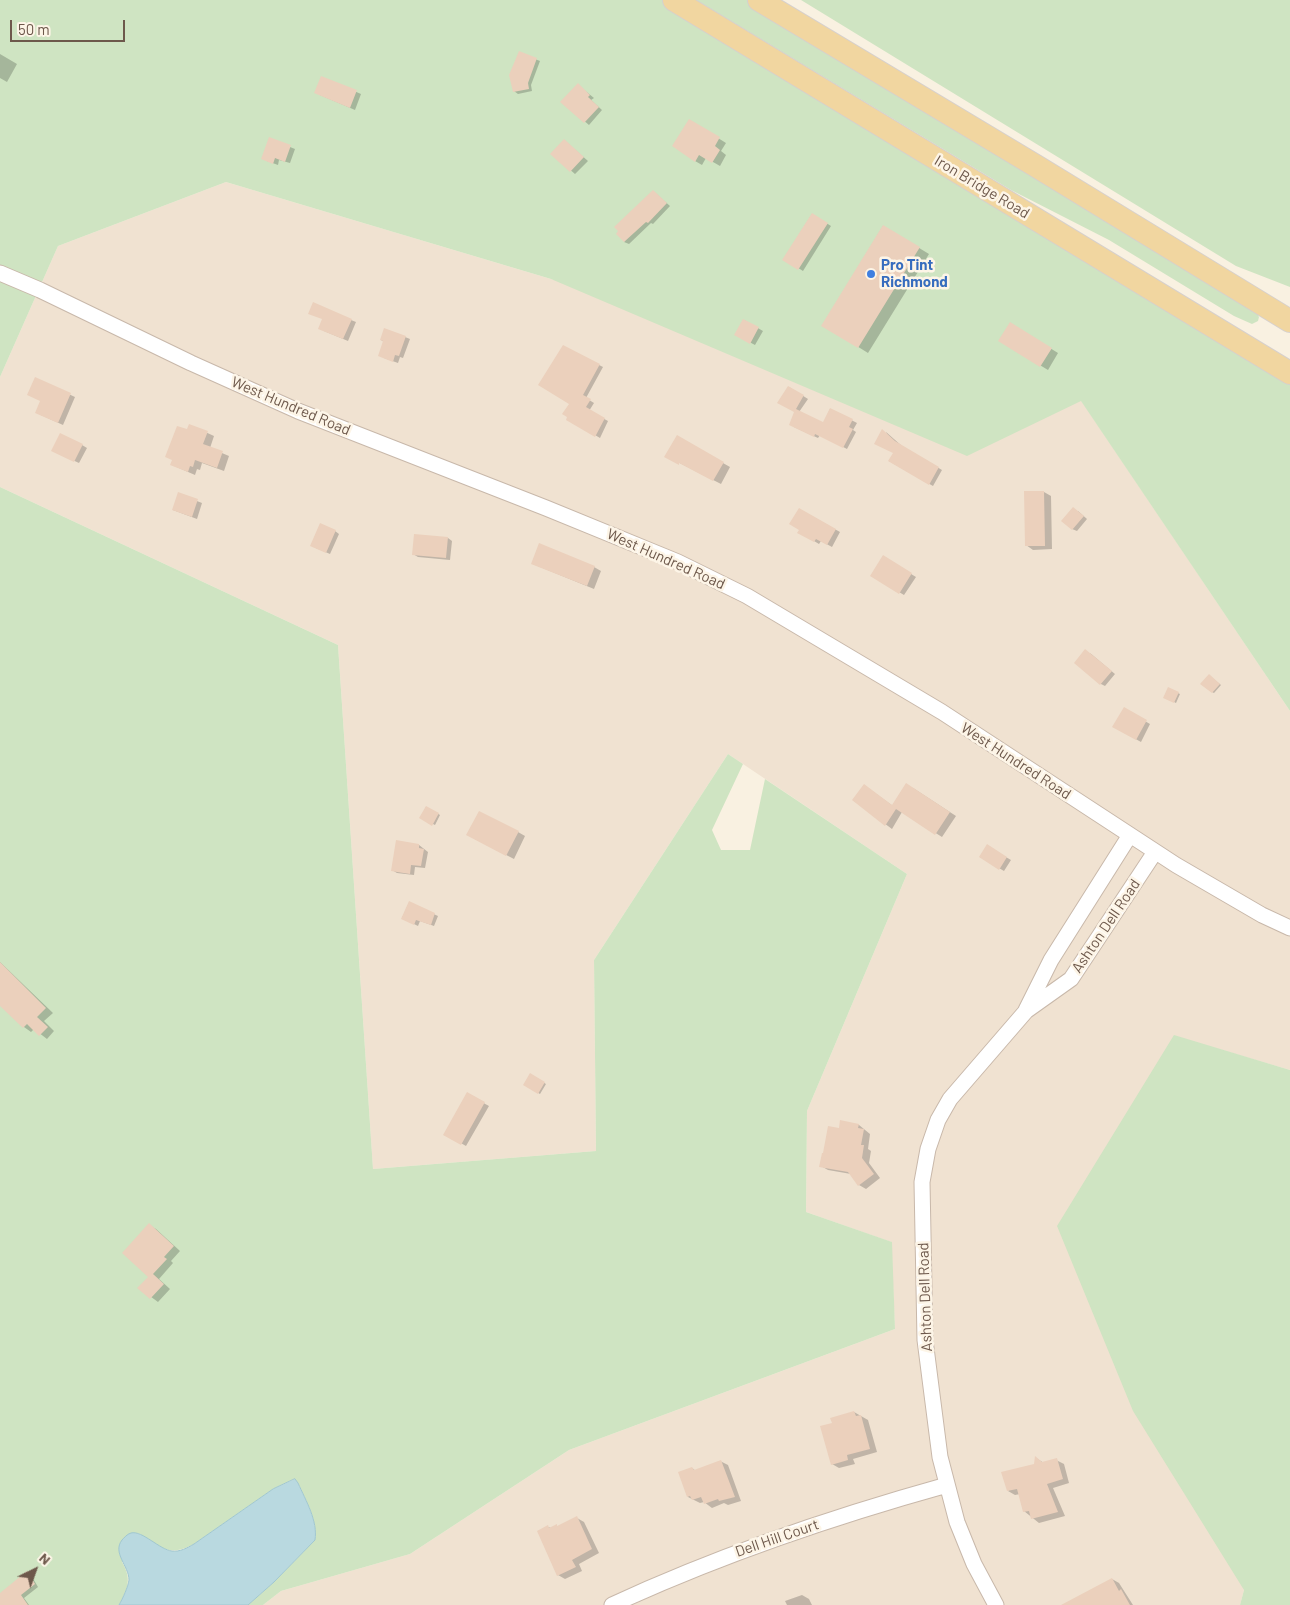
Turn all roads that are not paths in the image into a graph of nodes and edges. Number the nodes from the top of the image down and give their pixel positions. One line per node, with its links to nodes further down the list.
1 (674, 0): 5 (main road, Iron Bridge Road)
2 (759, 0): 4 (main road)
3 (0, 272): 6 (street, West Hundred Road)
4 (1290, 321)
5 (1290, 373)
6 (1130, 835): 7 (street, West Hundred Road); 9 (street, Ashton Dell Road)
7 (1155, 852): 8 (street, West Hundred Road); 9 (street, Ashton Dell Road)
8 (1290, 928)
9 (1026, 1011): 10 (street, Ashton Dell Road)
10 (947, 1485): 11 (street, Dell Hill Court); 12 (street, Ashton Dell Road)
11 (612, 1605)
12 (996, 1605)

